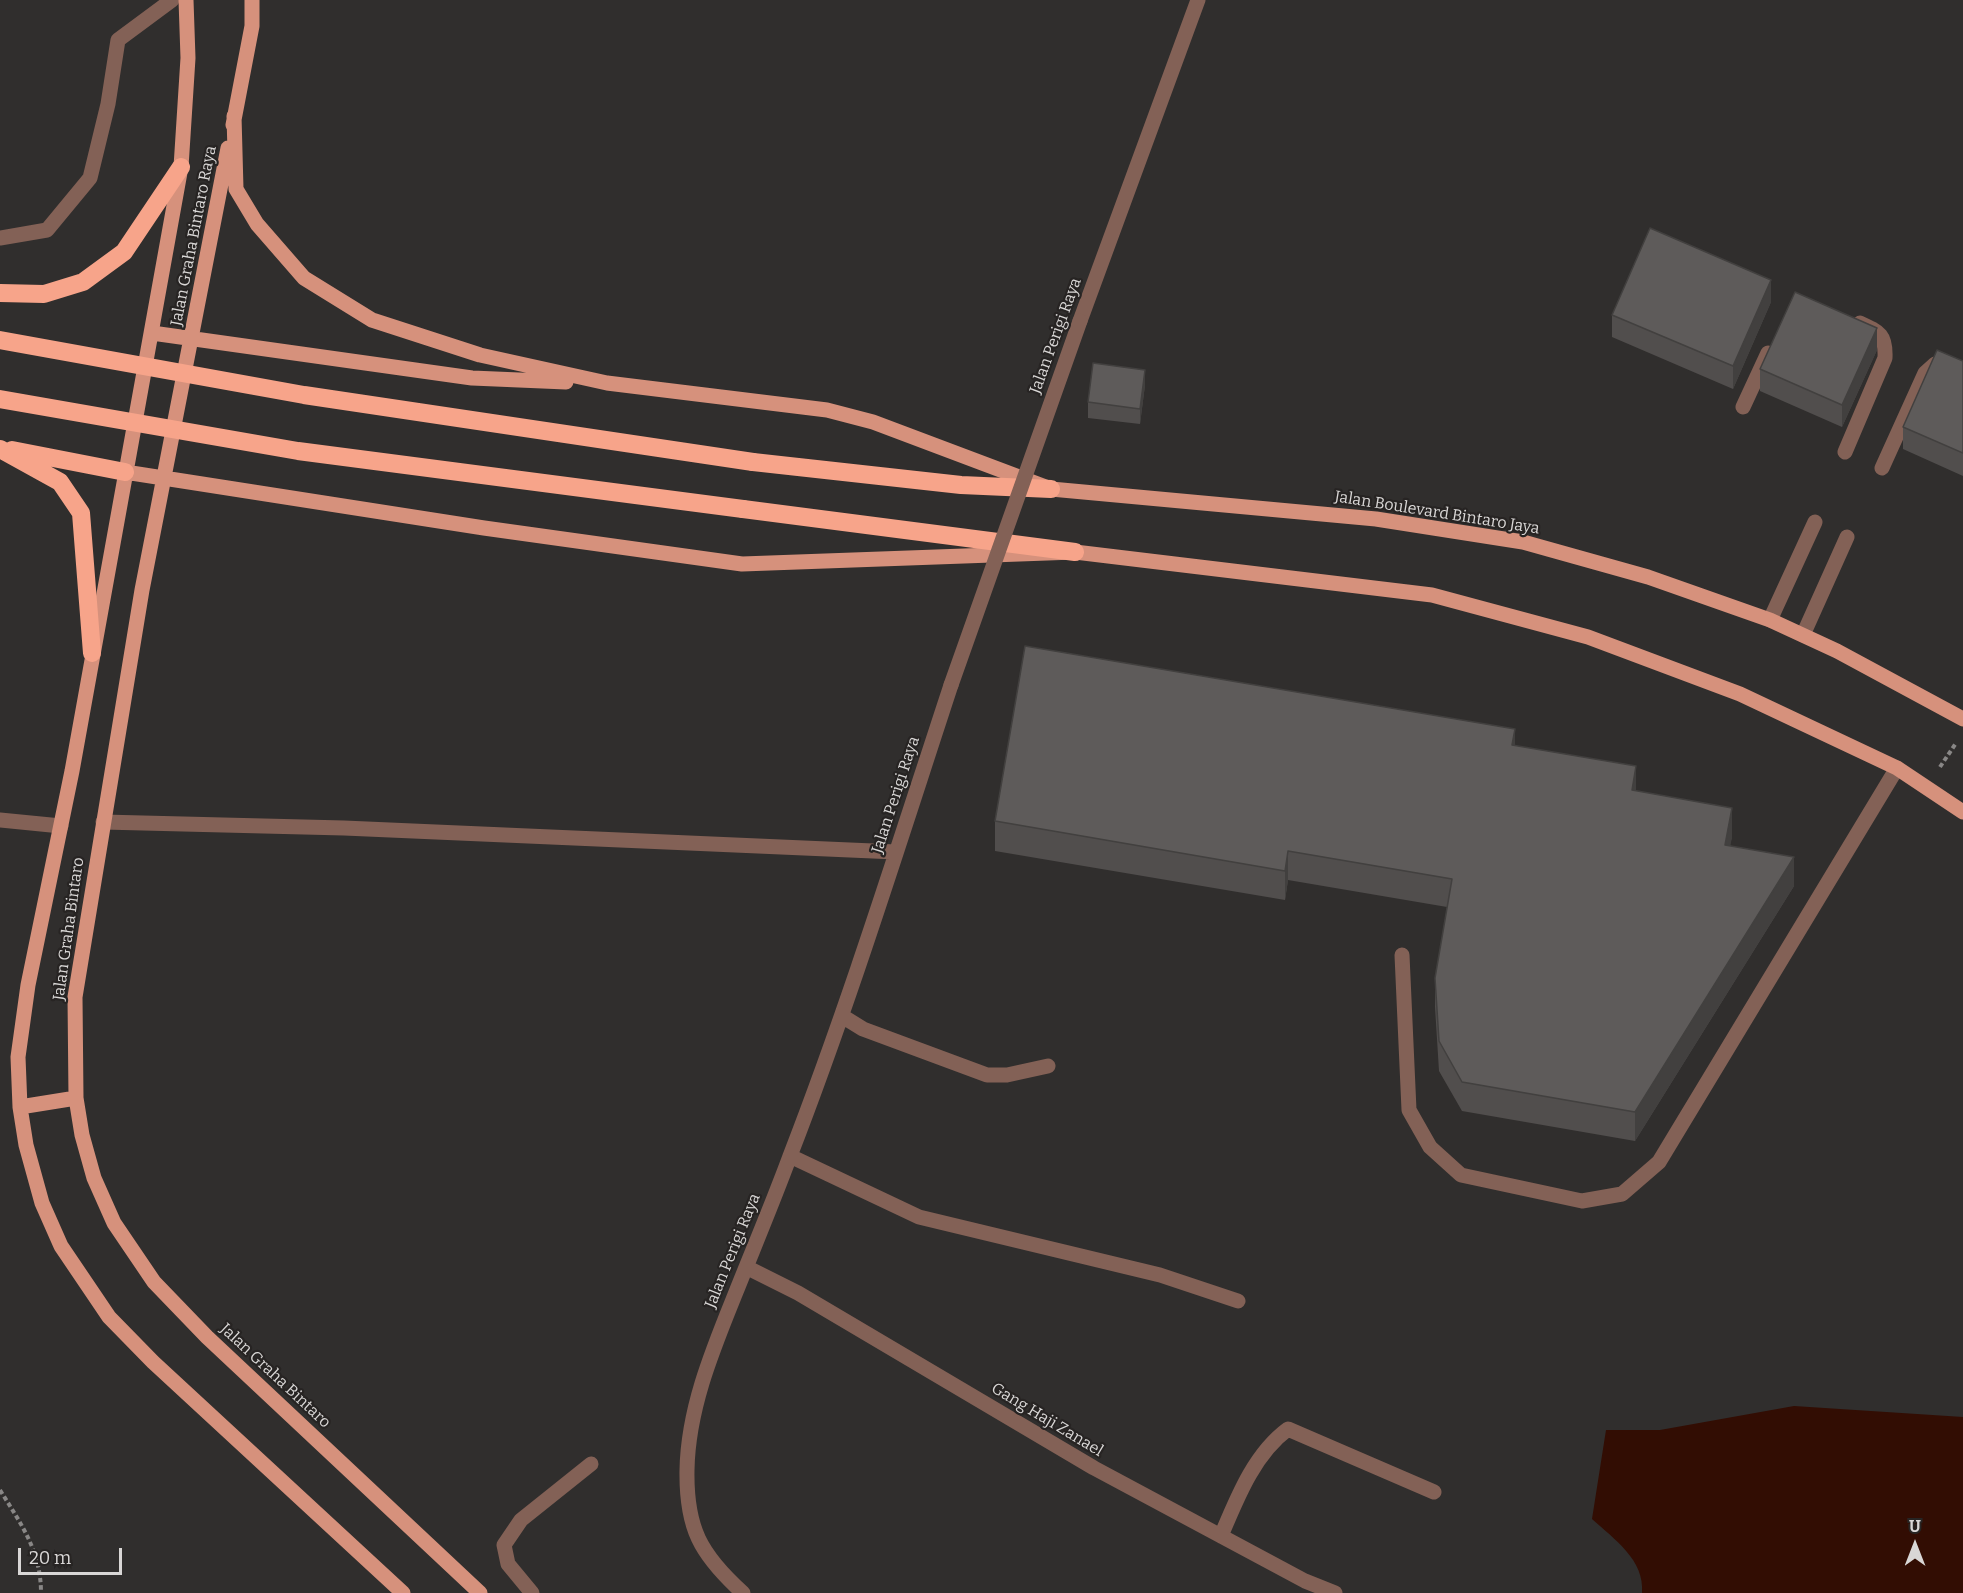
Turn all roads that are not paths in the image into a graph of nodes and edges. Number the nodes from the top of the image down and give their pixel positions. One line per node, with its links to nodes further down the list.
1 (172, 0): 7 (street)
2 (186, 0): 6 (main road, Jalan Graha Bintaro Raya)
3 (252, 0): 5 (main road, Jalan Graha Bintaro Raya)
4 (1198, 0): 36 (street, Jalan Perigi Raya, bridge)
5 (234, 116): 12 (main road, Jalan Graha Bintaro Raya); 15 (main road)
6 (181, 167): 8 (highway); 10 (main road, Jalan Graha Bintaro Raya)
7 (0, 238)
8 (0, 293)
9 (1846, 317): 19 (street)
10 (152, 333): 12 (main road); 21 (main road, Jalan Graha Bintaro Raya)
11 (1775, 337): 17 (street)
12 (193, 338): 15 (main road); 22 (main road, Jalan Graha Bintaro Raya)
13 (0, 340): 23 (highway, bridge)
14 (1963, 371): 20 (street)
15 (607, 383): 23 (main road, Jalan Boulevard Bintaro Jaya)
16 (0, 399): 26 (highway, bridge)
17 (1743, 407)
18 (0, 449): 21 (highway); 29 (highway)
19 (1845, 452)
20 (1882, 468)
21 (125, 472): 22 (main road); 29 (main road, Jalan Graha Bintaro)
22 (164, 477): 26 (main road); 34 (main road, Jalan Graha Bintaro)
23 (1051, 489): 27 (main road, Jalan Boulevard Bintaro Jaya)
24 (1815, 522): 27 (street)
25 (1847, 537): 28 (street)
26 (1075, 552): 31 (main road)
27 (1770, 620): 28 (main road, Jalan Boulevard Bintaro Jaya)
28 (1803, 636): 30 (main road, Jalan Boulevard Bintaro Jaya)
29 (92, 653): 35 (main road, Jalan Graha Bintaro)
30 (1963, 719)
31 (1897, 768): 32 (main road); 37 (street)
32 (1963, 812)
33 (0, 820): 35 (street)
34 (104, 822): 36 (street); 40 (main road, Jalan Graha Bintaro)
35 (61, 826): 41 (main road, Jalan Graha Bintaro)
36 (896, 852): 38 (street, Jalan Perigi Raya)
37 (1402, 955)
38 (842, 1016): 39 (street); 42 (street, Jalan Perigi Raya)
39 (1048, 1066)
40 (76, 1098): 41 (main road); 50 (main road, Jalan Graha Bintaro)
41 (20, 1107): 49 (main road, Jalan Graha Bintaro)
42 (790, 1156): 43 (street, Jalan Perigi Raya); 44 (street)
43 (746, 1266): 47 (street, Gang Haji Zanael); 52 (street, Jalan Perigi Raya)
44 (1238, 1301)
45 (591, 1464): 51 (street)
46 (1434, 1492): 47 (street)
47 (1221, 1536): 48 (street, Gang Haji Zanael)
48 (1301, 1587): 53 (street, Gang Haji Zanael)
49 (403, 1593)
50 (480, 1593)
51 (532, 1593)
52 (742, 1593)
53 (1335, 1593)

